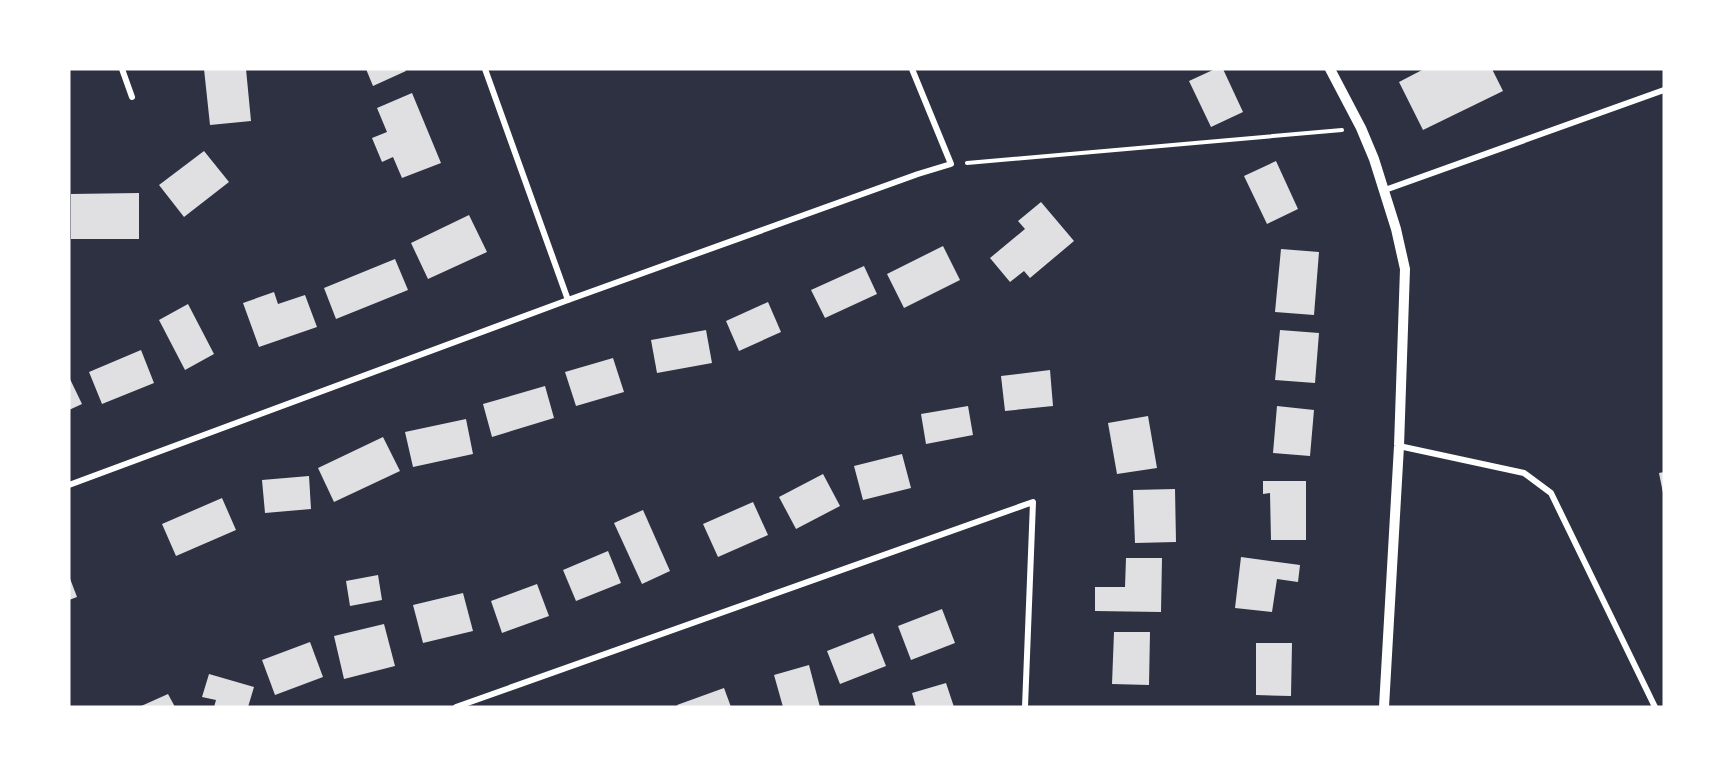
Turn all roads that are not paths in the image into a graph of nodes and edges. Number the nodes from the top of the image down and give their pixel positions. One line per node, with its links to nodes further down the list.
1 (122, 69): 6 (street)
2 (485, 69): 8 (street)
3 (912, 69): 8 (street)
4 (1330, 69): 7 (street)
5 (1664, 90): 7 (street)
6 (132, 97)
7 (1385, 190): 9 (street)
8 (568, 300): 10 (street)
9 (1399, 446): 13 (street); 14 (street)
10 (69, 485)
11 (456, 707): 12 (street)
12 (1025, 707)
13 (1384, 707)
14 (1655, 707)

